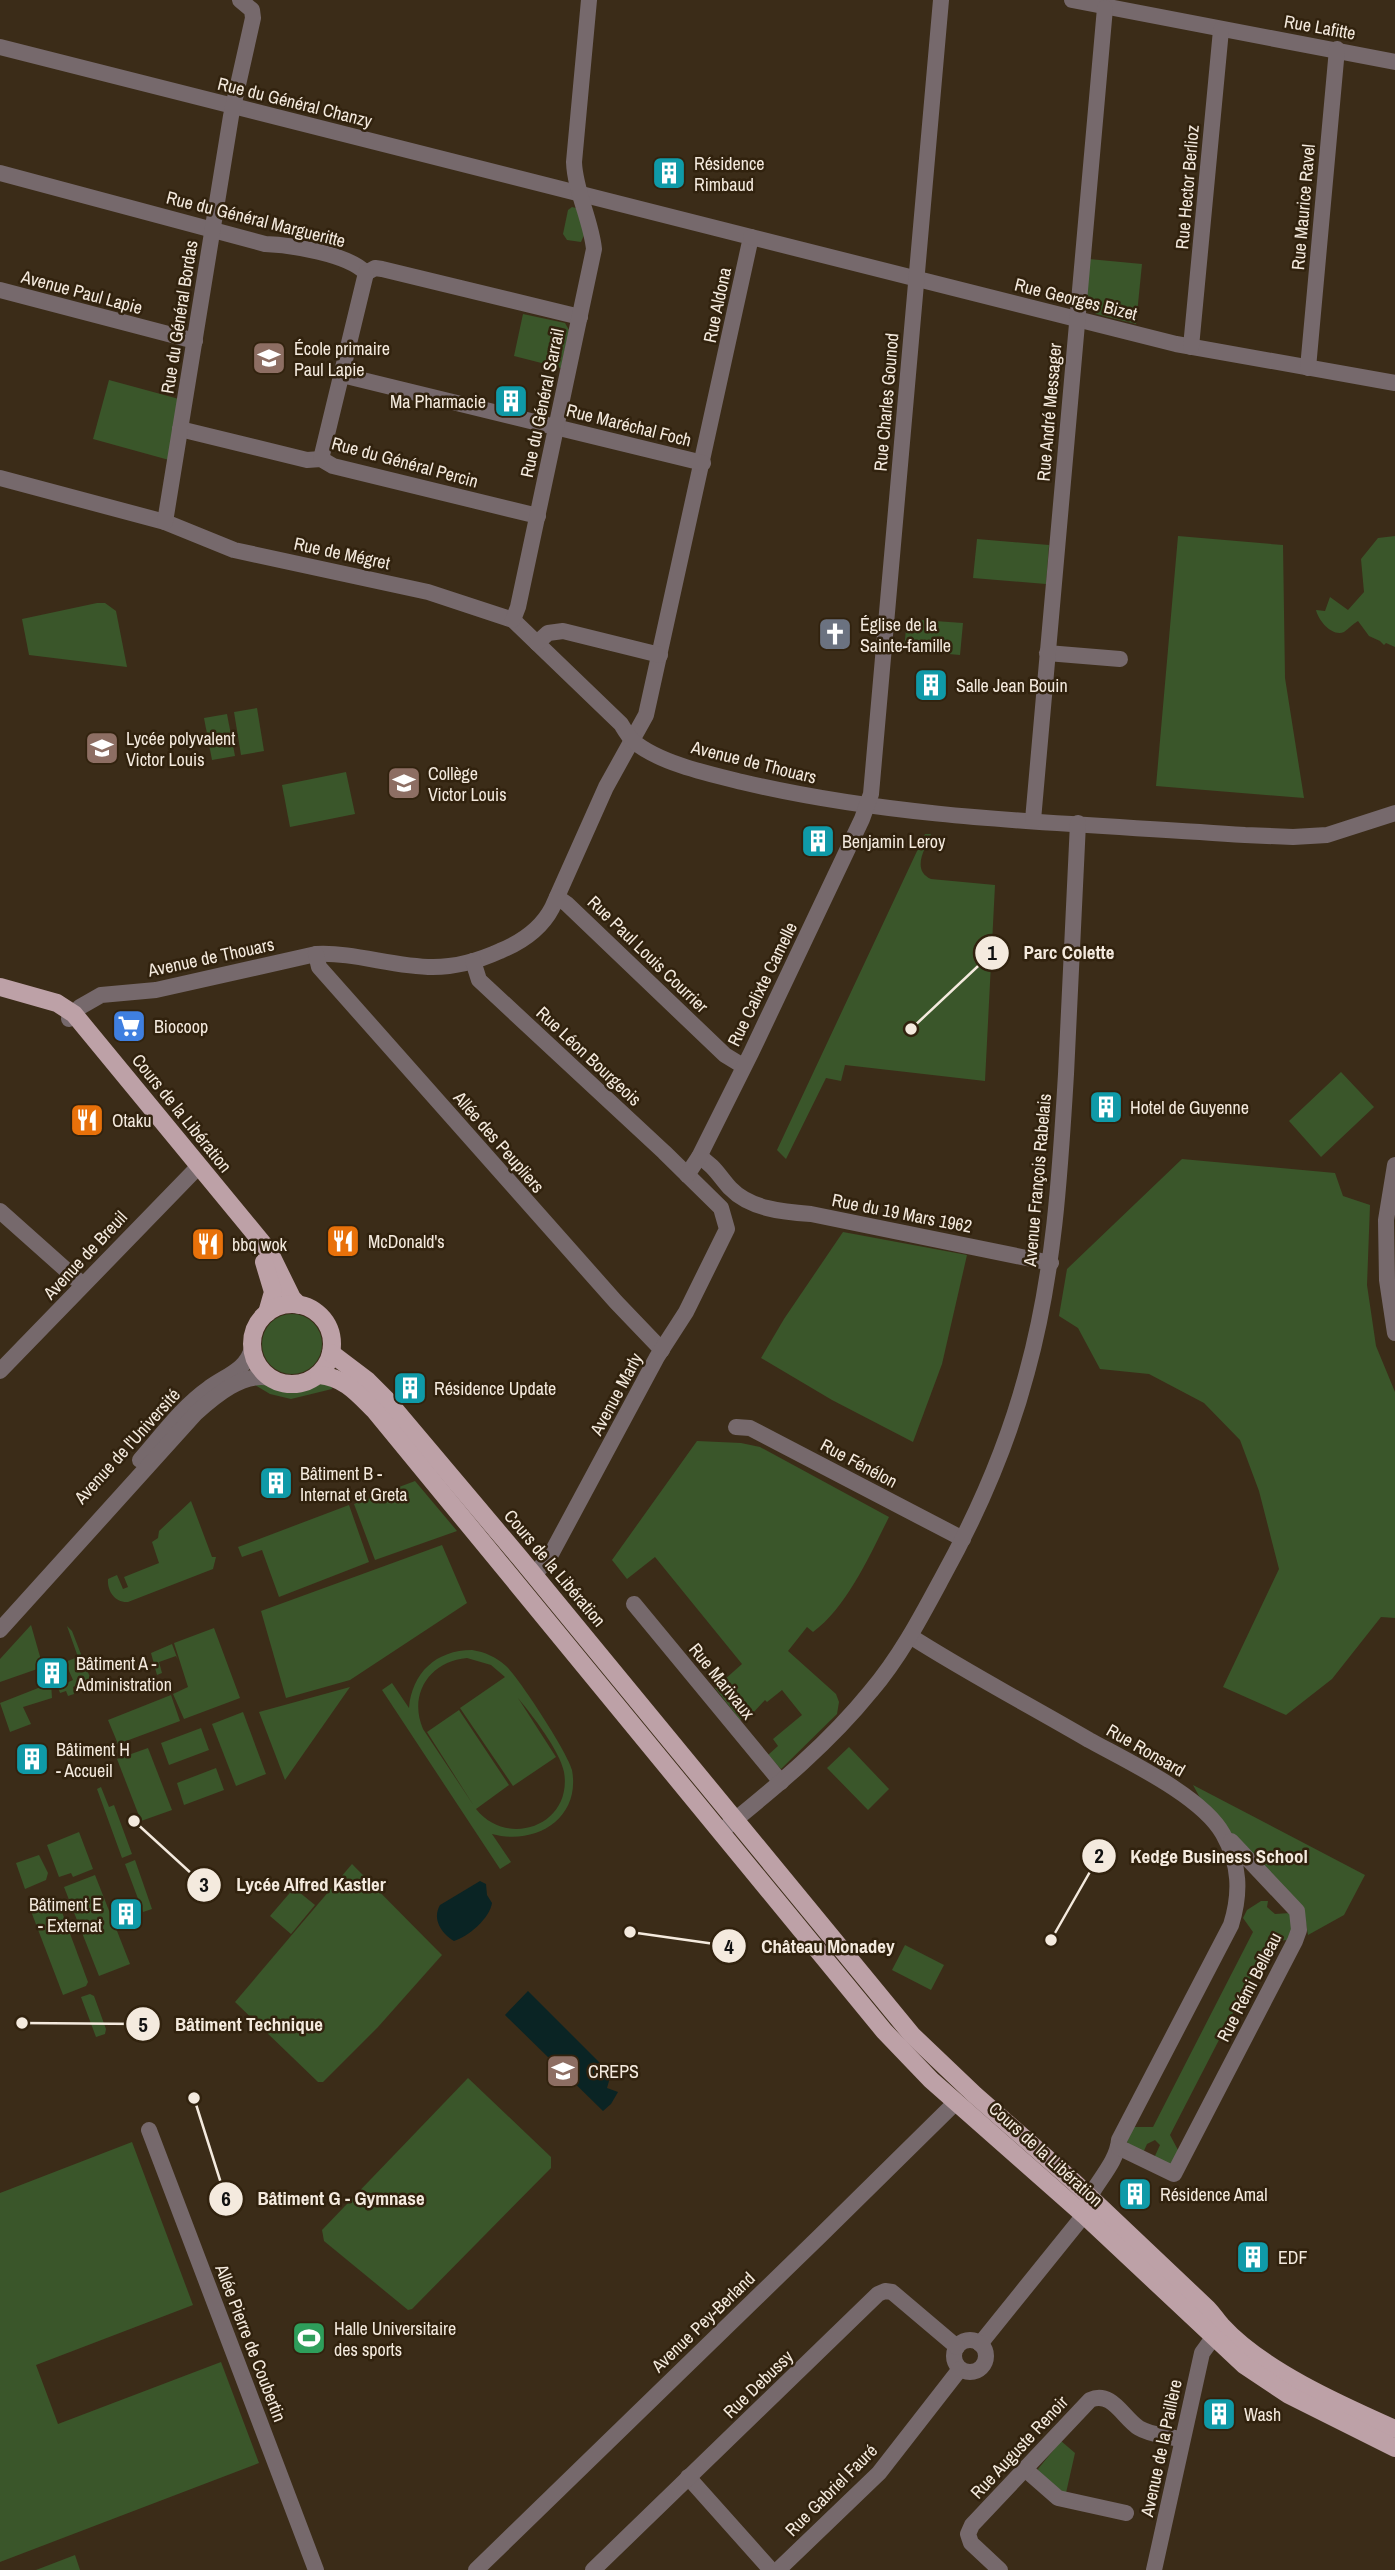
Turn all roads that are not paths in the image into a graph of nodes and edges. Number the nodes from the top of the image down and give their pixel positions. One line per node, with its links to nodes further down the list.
1 (240, 0): 10 (street, Rue du Général Bordas)
2 (589, 0): 12 (street)
3 (942, 0): 16 (street, Rue Charles Gounod)
4 (1072, 0): 5 (street, Rue Lafitte)
5 (1105, 8): 6 (street, Rue Lafitte); 19 (street, Rue André Messager)
6 (1221, 30): 8 (street, Rue Lafitte); 21 (street, Rue Hector Berlioz)
7 (0, 47): 10 (street, Rue du Général Chanzy)
8 (1336, 49): 9 (street, Rue Lafitte); 22 (street, Rue Maurice Ravel)
9 (1395, 62)
10 (233, 106): 12 (street, Rue du Général Chanzy); 13 (street, Rue du Général Bordas)
11 (0, 173): 13 (street, Rue du Général Margueritte)
12 (581, 194): 14 (street); 18 (street, Rue du Général Sarrail)
13 (213, 229): 15 (street, Rue du Général Margueritte); 20 (street, Rue du Général Bordas)
14 (751, 237): 16 (street, Rue Georges Bizet); 28 (street, Rue Aldona)
15 (366, 273): 18 (street, Rue du Général Margueritte); 23 (street)
16 (917, 279): 19 (street, Rue Georges Bizet); 38 (street, Rue Charles Gounod)
17 (0, 290): 20 (street, Avenue Paul Lapie)
18 (580, 317): 25 (street, Rue du Général Sarrail)
19 (1077, 319): 21 (street, Rue Georges Bizet); 34 (street, Rue André Messager)
20 (195, 341): 26 (street, Rue du Général Bordas)
21 (1191, 347): 22 (street, Rue Georges Bizet)
22 (1308, 368): 24 (street, Rue Georges Bizet)
23 (342, 375): 25 (street, Rue Maréchal Foch); 27 (street)
24 (1395, 383)
25 (556, 427): 28 (street, Rue Maréchal Foch); 30 (street, Rue du Général Sarrail)
26 (180, 429): 27 (street, Rue du Général Percin); 31 (street, Rue du Général Bordas)
27 (321, 458): 30 (street, Rue du Général Percin)
28 (703, 463): 35 (street, Rue Aldona)
29 (0, 478): 31 (street, Rue de Mégret)
30 (537, 516): 32 (street, Rue du Général Sarrail)
31 (165, 522): 32 (street, Rue de Mégret)
32 (513, 620): 33 (street, Rue de Mégret)
33 (537, 643): 35 (street); 37 (street, Rue de Mégret)
34 (1047, 653): 36 (street); 40 (street, Rue André Messager)
35 (660, 654): 37 (street, Rue Aldona)
36 (1120, 659)
37 (632, 740): 38 (street, Avenue de Thouars); 42 (street, Avenue de Thouars)
38 (867, 807): 40 (street, Avenue de Thouars); 48 (street, Rue Calixte Camelle)
39 (1395, 813): 41 (street, Avenue de Thouars)
40 (1033, 820): 41 (street, Avenue de Thouars)
41 (1078, 823): 55 (street, Avenue François Rabelais)
42 (557, 897): 44 (street, Avenue de Thouars); 48 (street, Rue Paul Louis Courrier)
43 (316, 954): 44 (street, Avenue de Thouars); 47 (street, Avenue de Thouars); 61 (street, Allée des Peupliers)
44 (473, 961): 52 (street, Rue Léon Bourgeois)
45 (0, 987): 47 (main road, Cours de la Libération)
46 (0, 996): 47 (main road, Cours de la Libération)
47 (71, 1017): 51 (main road, Cours de la Libération)
48 (743, 1066): 49 (street, Rue Calixte Camelle)
49 (699, 1157): 52 (street, Rue Calixte Camelle); 55 (street, Rue du 19 Mars 1962)
50 (1395, 1165): 59 (street)
51 (196, 1169): 56 (street, Avenue de Breuil); 57 (main road, Cours de la Libération); 58 (main road, Cours de la Libération)
52 (687, 1175): 54 (street, Rue Léon Bourgeois)
53 (0, 1211): 56 (street)
54 (727, 1229): 61 (street, Avenue Marly)
55 (1051, 1263): 68 (street, Avenue François Rabelais)
56 (83, 1285): 63 (street, Avenue de Breuil)
57 (299, 1305): 58 (main road); 62 (main road)
58 (267, 1313): 60 (main road)
59 (1395, 1333)
60 (252, 1348): 65 (main road); 69 (street, Avenue de l'Université)
61 (662, 1350): 70 (street, Avenue Marly)
62 (331, 1353): 64 (main road); 70 (main road, Cours de la Libération)
63 (0, 1371)
64 (319, 1375): 65 (main road); 67 (main road)
65 (270, 1378): 69 (street, Avenue de l'Université)
66 (736, 1427): 68 (street, Rue Fénélon)
67 (450, 1501): 70 (main road); 76 (main road)
68 (963, 1539): 74 (street, Avenue François Rabelais)
69 (67, 1549): 72 (street, Avenue de l'Université); 73 (street, Avenue de l'Université)
70 (534, 1575): 76 (main road, Cours de la Libération)
71 (635, 1604): 75 (street, Rue Marivaux)
72 (0, 1614)
73 (0, 1630)
74 (910, 1636): 75 (street, Avenue François Rabelais); 77 (street, Rue Ronsard)
75 (781, 1782): 76 (street, Avenue François Rabelais)
76 (728, 1825): 78 (main road, Cours de la Libération); 82 (main road, Cours de la Libération)
77 (1222, 1832): 80 (street, Rue Ronsard); 80 (street, Rue Rémi Belleau)
78 (956, 2102): 81 (main road, Cours de la Libération); 82 (main road); 97 (street, Avenue Pey-Berland)
79 (149, 2130): 96 (street, Allée Pierre de Coubertin)
80 (1118, 2147): 83 (street, Rue Ronsard)
81 (1019, 2158): 83 (main road); 84 (main road, Cours de la Libération)
82 (1053, 2164): 83 (main road, Cours de la Libération)
83 (1089, 2196): 84 (street, Rue Ronsard); 85 (main road, Cours de la Libération)
84 (1084, 2215): 85 (main road); 86 (main road, Cours de la Libération); 87 (street)
85 (1188, 2290): 86 (main road, Cours de la Libération)
86 (1217, 2332): 90 (main road, Cours de la Libération); 91 (street, Avenue de la Paillère); 92 (main road, Cours de la Libération)
87 (980, 2344): 88 (street); 89 (street)
88 (957, 2347): 89 (street); 94 (street, Rue Debussy)
89 (961, 2369): 100 (street, Rue Gabriel Fauré)
90 (1395, 2429)
91 (1182, 2440): 93 (street, Rue Auguste Renoir); 102 (street, Avenue de la Paillère)
92 (1395, 2448)
93 (1026, 2470): 95 (street); 101 (street, Rue Auguste Renoir)
94 (688, 2477): 98 (street, Rue Debussy); 99 (street)
95 (1126, 2512)
96 (316, 2570)
97 (476, 2570)
98 (593, 2570)
99 (771, 2570)
100 (778, 2570)
101 (1000, 2570)
102 (1154, 2570)

